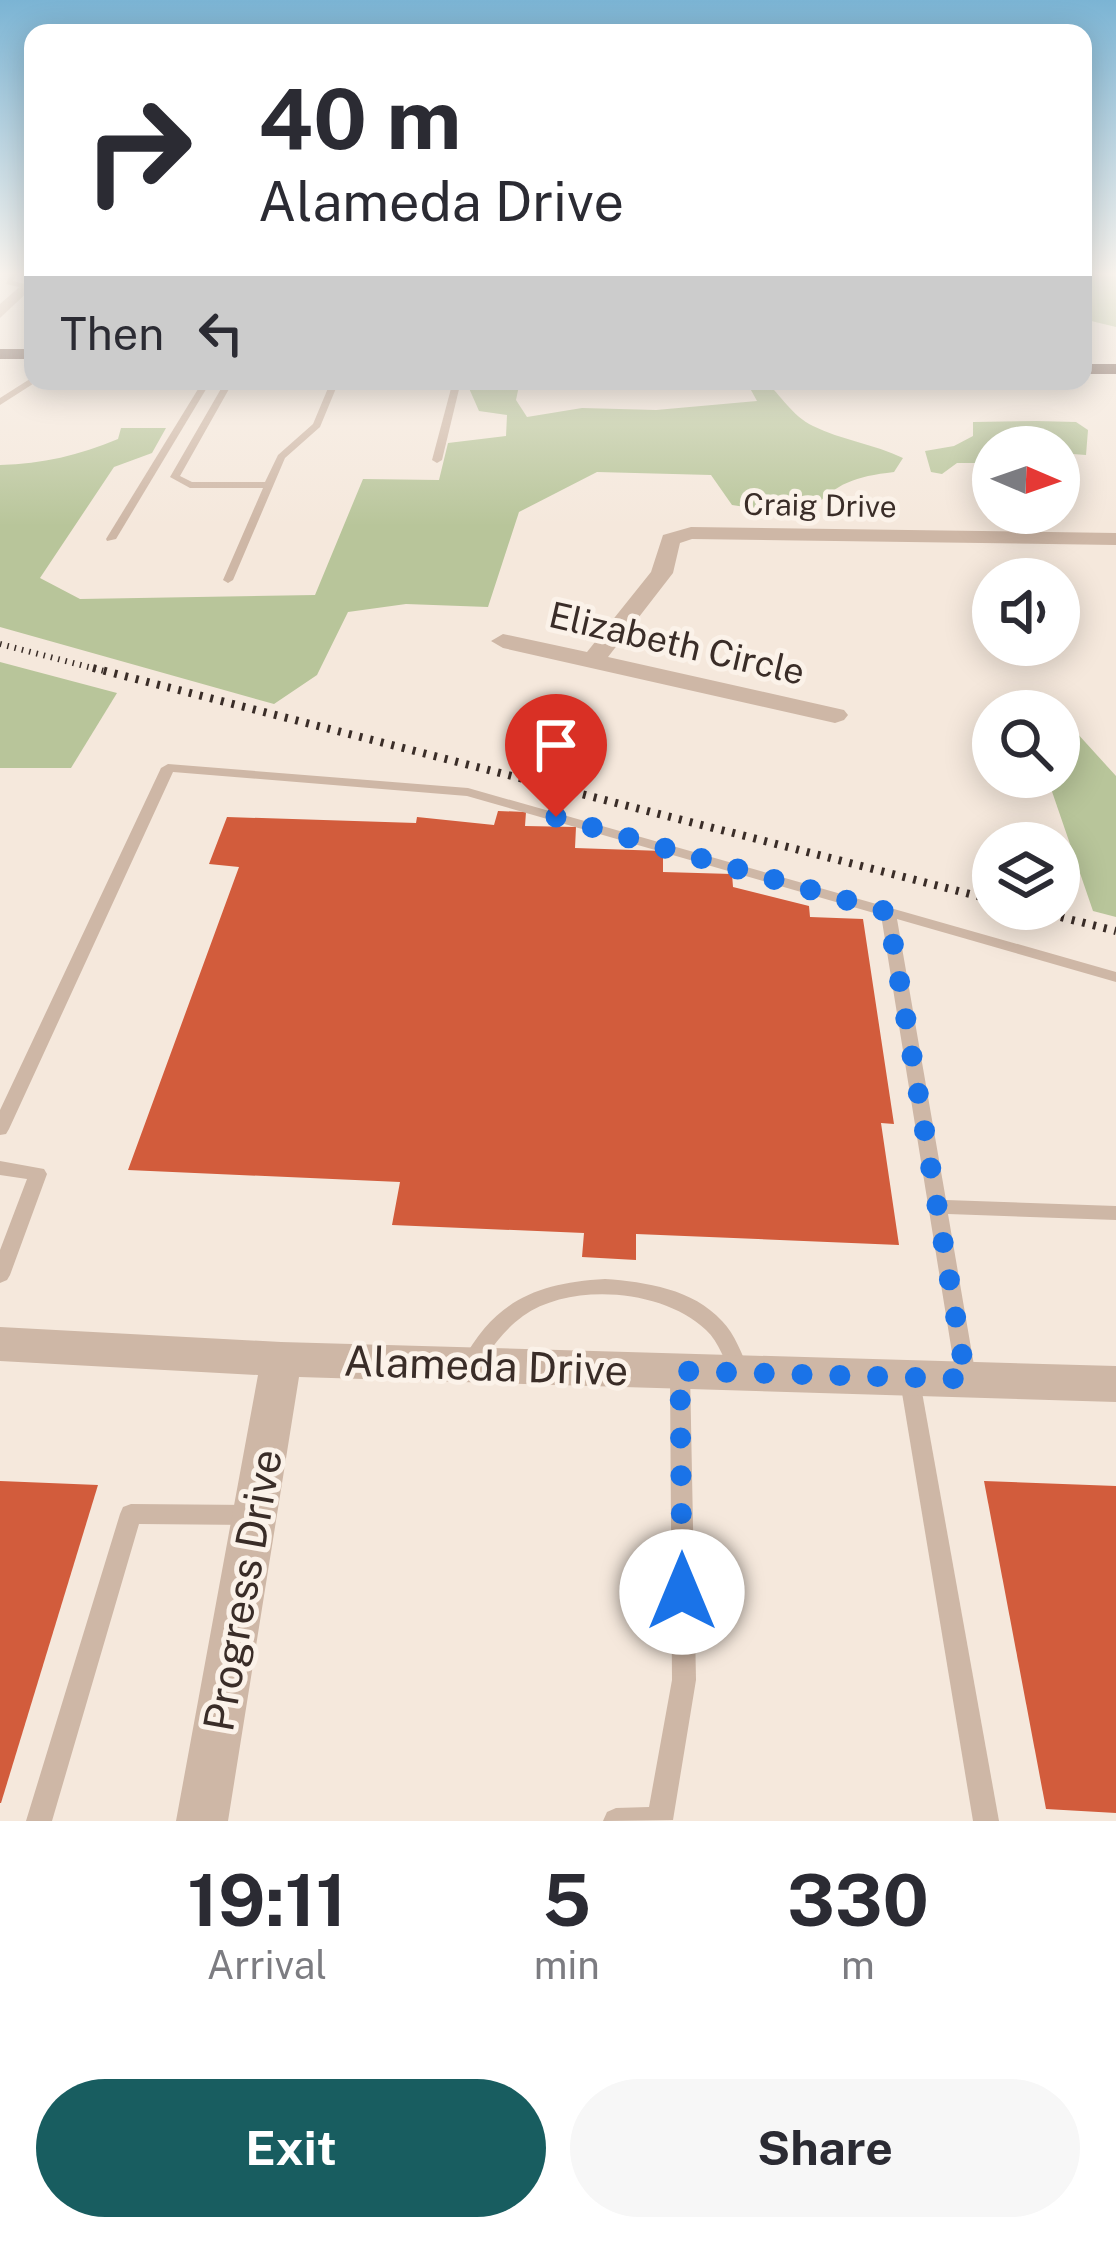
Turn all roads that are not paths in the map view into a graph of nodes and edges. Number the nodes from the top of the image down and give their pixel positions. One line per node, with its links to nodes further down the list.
1 (202, 390): 7 (lane)
2 (224, 390): 6 (lane)
3 (331, 390): 6 (lane)
4 (455, 390): 5 (lane)
5 (437, 460)
6 (270, 484): 9 (lane)
7 (111, 539)
8 (1116, 539): 11 (street, Craig Drive)
9 (229, 580)
10 (503, 641): 11 (street, Elizabeth Circle)
11 (593, 660): 12 (street, Elizabeth Circle)
12 (835, 715)
13 (888, 912): 14 (lane); 15 (lane); 17 (lane)
14 (1116, 977)
15 (0, 1130)
16 (0, 1168): 19 (lane)
17 (937, 1208): 18 (lane); 26 (lane)
18 (1116, 1213)
19 (0, 1275)
20 (0, 1345): 21 (street, Alameda Drive)
21 (281, 1359): 22 (street, Alameda Drive); 28 (street, Progress Drive)
22 (470, 1364): 23 (street, Alameda Drive); 24 (lane)
23 (680, 1371): 24 (street, Alameda Drive); 31 (lane)
24 (740, 1372): 25 (street, Alameda Drive)
25 (909, 1378): 26 (street, Alameda Drive); 32 (lane)
26 (966, 1379): 27 (street, Alameda Drive)
27 (1116, 1384)
28 (255, 1515): 29 (lane); 30 (street, Progress Drive)
29 (39, 1821)
30 (202, 1821)
31 (616, 1821)
32 (986, 1821)

